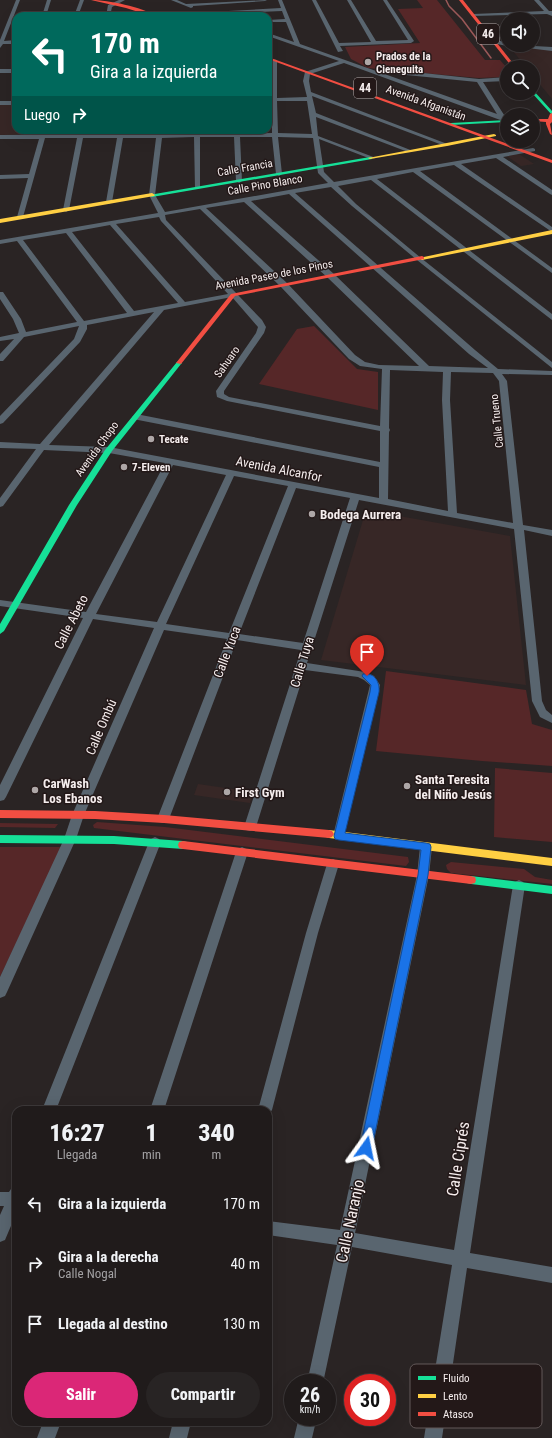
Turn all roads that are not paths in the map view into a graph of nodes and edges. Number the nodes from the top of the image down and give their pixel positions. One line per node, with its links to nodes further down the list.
1 (18, 0): 16 (street)
2 (49, 0): 17 (street)
3 (82, 0): 18 (street)
4 (93, 0): 13 (street)
5 (173, 0): 14 (street)
6 (265, 0): 14 (street)
7 (280, 0): 15 (street)
8 (314, 0): 41 (street)
9 (349, 0): 39 (street)
10 (385, 0): 39 (street)
11 (462, 0): 27 (street, 46)
12 (536, 0): 25 (street)
13 (117, 1): 19 (street); 20 (street); 21 (street)
14 (185, 5): 22 (street)
15 (284, 9): 23 (street); 31 (street)
16 (15, 12)
17 (45, 12)
18 (78, 12)
19 (109, 12)
20 (137, 12)
21 (153, 12)
22 (207, 12)
23 (228, 12)
24 (540, 12): 25 (street)
25 (550, 12): 30 (street)
26 (500, 14): 27 (street)
27 (473, 15): 36 (street, 46)
28 (6, 17): 29 (street)
29 (12, 17)
30 (552, 17)
31 (289, 20): 33 (street); 40 (street)
32 (12, 21): 38 (street)
33 (272, 21)
34 (272, 35): 40 (street)
35 (12, 42): 38 (street)
36 (494, 42): 37 (street); 47 (street, 46)
37 (500, 43)
38 (0, 44)
39 (375, 44): 41 (street)
40 (298, 45): 48 (street)
41 (337, 45): 48 (street)
42 (540, 45): 43 (street)
43 (542, 48): 44 (street)
44 (552, 48)
45 (272, 55): 52 (street, Avenida Afganistán / 44)
46 (272, 59): 52 (street, Avenida Afganistán / 44)
47 (508, 60)
48 (344, 61): 49 (street); 52 (street)
49 (368, 70): 54 (street); 63 (street)
50 (0, 71): 51 (street)
51 (12, 71)
52 (311, 71): 55 (street); 66 (street, Avenida Afganistán / 44); 67 (street, Avenida Afganistán / 44)
53 (500, 79): 54 (street)
54 (479, 80): 61 (street)
55 (310, 96): 56 (street); 62 (street); 82 (street)
56 (272, 100)
57 (538, 100): 64 (street)
58 (0, 103): 59 (street)
59 (12, 103)
60 (272, 109): 74 (street)
61 (500, 112)
62 (313, 114): 76 (street); 86 (street)
63 (500, 118)
64 (547, 118): 73 (street)
65 (500, 120): 67 (street)
66 (451, 124): 67 (street); 79 (street, Avenida Afganistán / 44)
67 (462, 124): 79 (street, Avenida Afganistán / 44)
68 (146, 134): 75 (street)
69 (159, 134): 103 (street)
70 (197, 134): 100 (street)
71 (237, 134): 98 (street)
72 (262, 134): 74 (street)
73 (552, 134)
74 (275, 135): 76 (street); 94 (street)
75 (120, 136): 78 (street); 105 (street)
76 (314, 136): 89 (street); 92 (street)
77 (42, 137): 78 (street); 80 (street); 95 (street)
78 (80, 137): 107 (street)
79 (490, 137): 81 (street, Avenida Afganistán / 44); 82 (street, Calle Francia); 85 (street, Avenida Afganistán / 44)
80 (0, 139)
81 (500, 139)
82 (447, 145): 86 (street, Calle Francia)
83 (527, 148): 84 (street, Avenida Afganistán / 44)
84 (533, 150): 85 (street, Calle Pino Blanco); 88 (street, Avenida Afganistán / 44)
85 (523, 151): 87 (street, Calle Pino Blanco); 90 (street, Avenida Afganistán / 44)
86 (410, 152): 89 (street, Calle Francia)
87 (497, 156): 91 (street, Calle Pino Blanco); 102 (street)
88 (552, 156)
89 (373, 158): 92 (street, Calle Francia)
90 (552, 162)
91 (455, 163): 93 (street, Calle Pino Blanco); 113 (street)
92 (319, 167): 94 (street, Calle Francia); 99 (street)
93 (414, 170): 97 (street, Calle Pino Blanco); 115 (street)
94 (280, 174): 98 (street, Calle Francia)
95 (31, 176): 96 (street); 109 (street)
96 (0, 177)
97 (371, 177): 99 (street, Calle Pino Blanco); 117 (street)
98 (239, 181): 100 (street, Calle Francia)
99 (332, 184): 101 (street, Calle Pino Blanco); 118 (street)
100 (197, 188): 103 (street, Calle Francia)
101 (289, 191): 104 (street, Calle Pino Blanco); 119 (street, Calle Trueno)
102 (552, 194)
103 (152, 195): 105 (street, Calle Francia); 108 (street, Sahuaro)
104 (245, 199): 106 (street, Calle Pino Blanco); 121 (street)
105 (109, 202): 107 (street, Calle Francia)
106 (201, 207): 108 (street, Calle Pino Blanco); 122 (street)
107 (66, 210): 109 (street, Calle Francia)
108 (162, 213): 111 (street, Calle Pino Blanco); 124 (street, Sahuaro)
109 (20, 217): 110 (street, Calle Francia)
110 (0, 221)
111 (112, 223): 112 (street, Calle Pino Blanco); 125 (street)
112 (67, 230): 114 (street, Calle Pino Blanco); 127 (street)
113 (552, 231): 115 (street, Avenida Paseo de los Pinos)
114 (19, 239): 116 (street, Calle Pino Blanco); 129 (street)
115 (510, 241): 117 (street, Avenida Paseo de los Pinos); 120 (street)
116 (0, 242)
117 (465, 250): 118 (street, Avenida Paseo de los Pinos); 128 (street)
118 (419, 259): 119 (street, Avenida Paseo de los Pinos); 133 (street)
119 (374, 268): 121 (street, Avenida Paseo de los Pinos); 137 (street, Calle Trueno)
120 (552, 271)
121 (331, 276): 122 (street, Avenida Paseo de los Pinos); 135 (street)
122 (284, 285): 124 (street, Avenida Paseo de los Pinos); 134 (street)
123 (0, 294): 130 (street)
124 (232, 295): 125 (street, Avenida Paseo de los Pinos); 139 (street, Avenida Chopo); 141 (street, Sahuaro)
125 (184, 305): 126 (street, Avenida Paseo de los Pinos)
126 (161, 309): 127 (street, Avenida Paseo de los Pinos); 143 (street)
127 (133, 315): 129 (street, Avenida Paseo de los Pinos)
128 (552, 317)
129 (82, 325): 130 (street, Avenida Paseo de los Pinos); 140 (street)
130 (23, 335): 131 (street, Avenida Paseo de los Pinos); 132 (street)
131 (0, 339)
132 (0, 359)
133 (552, 366)
134 (386, 367): 135 (street); 141 (street)
135 (426, 368): 136 (street)
136 (447, 369): 137 (street); 152 (street)
137 (495, 370): 138 (street); 153 (street, Calle Trueno)
138 (552, 373)
139 (136, 417): 144 (street, Avenida Chopo); 146 (street)
140 (0, 421)
141 (386, 430): 146 (street)
142 (0, 445): 143 (street, Avenida Alcanfor)
143 (42, 447): 144 (street, Avenida Alcanfor); 151 (street)
144 (109, 450): 145 (street, Avenida Alcanfor); 156 (street, Avenida Chopo)
145 (170, 461): 147 (street, Avenida Alcanfor); 157 (street, Calle Abeto)
146 (384, 465): 150 (street)
147 (231, 473): 148 (street, Avenida Alcanfor); 158 (street, Calle Ombú)
148 (293, 485): 149 (street, Avenida Alcanfor); 160 (street, Calle Yuca)
149 (355, 497): 150 (street, Avenida Alcanfor); 161 (street, Calle Tuya)
150 (383, 502): 152 (street, Avenida Alcanfor)
151 (0, 504)
152 (453, 515): 153 (street, Avenida Alcanfor)
153 (519, 527): 154 (street, Avenida Alcanfor); 163 (street, Calle Trueno)
154 (552, 533)
155 (0, 604): 156 (street)
156 (14, 606): 157 (street); 159 (street, Avenida Chopo)
157 (90, 615): 158 (street); 164 (street, Calle Abeto)
158 (160, 626): 160 (street); 166 (street, Calle Ombú)
159 (0, 631)
160 (233, 636): 161 (street); 167 (street, Calle Yuca)
161 (307, 647): 162 (street, Calle Tuya)
162 (302, 666): 168 (street, Calle Tuya); 169 (street)
163 (549, 718)
164 (0, 797)
165 (0, 814): 166 (street)
166 (78, 815): 167 (street); 170 (street, Calle Ombú)
167 (163, 819): 168 (street)
168 (250, 827): 169 (street)
169 (339, 836): 173 (street)
170 (70, 839): 171 (street); 172 (street); 182 (street, Calle Ombú)
171 (0, 840)
172 (154, 842): 174 (street); 183 (street)
173 (426, 847): 175 (street); 179 (street, Calle Naranjo)
174 (242, 852): 177 (street); 184 (street)
175 (541, 860): 176 (street); 178 (street)
176 (552, 862)
177 (333, 864): 179 (street); 185 (street)
178 (547, 870)
179 (423, 875): 180 (street); 189 (street, Calle Naranjo)
180 (519, 885): 181 (street); 190 (street, Calle Ciprés)
181 (552, 890)
182 (0, 992)
183 (51, 1106)
184 (157, 1106)
185 (266, 1106)
186 (11, 1198): 188 (street)
187 (272, 1229): 189 (street)
188 (0, 1235)
189 (347, 1239): 190 (street); 193 (street, Calle Naranjo)
190 (461, 1260): 191 (street); 192 (street, Calle Ciprés)
191 (552, 1275)
192 (445, 1364)
193 (317, 1374)
194 (50, 1426): 198 (street)
195 (181, 1426): 199 (street)
196 (306, 1426): 200 (street)
197 (435, 1428): 201 (street, Calle Ciprés)
198 (46, 1438)
199 (178, 1438)
200 (303, 1438)
201 (433, 1438)

